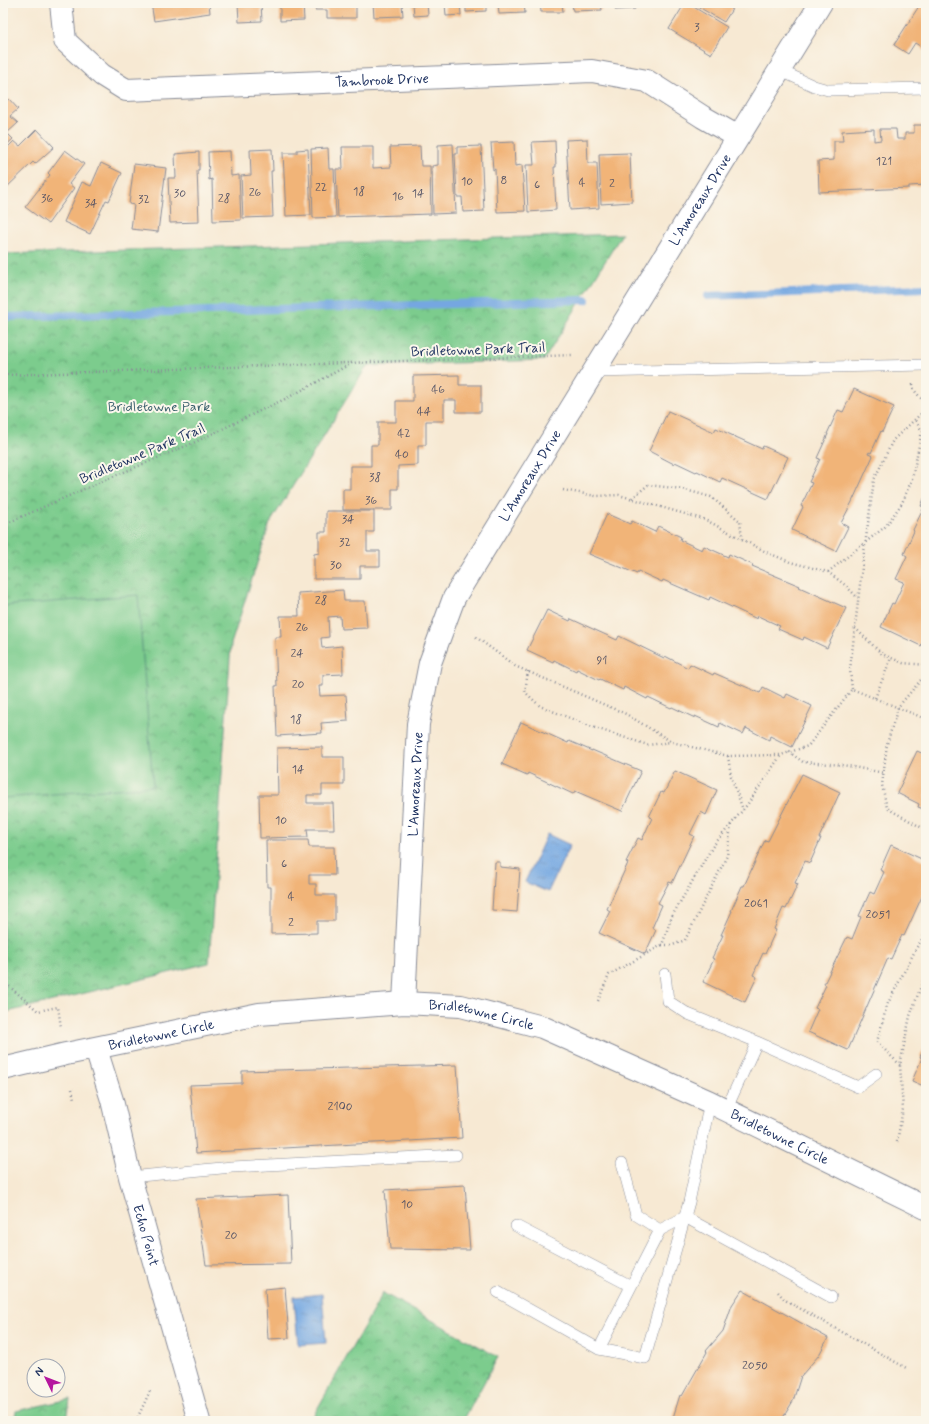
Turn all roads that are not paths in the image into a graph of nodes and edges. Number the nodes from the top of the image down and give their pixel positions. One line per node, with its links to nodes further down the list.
1 (61, 3): 5 (street, Tambrook Drive)
2 (821, 3): 3 (street, L'Amoreaux Drive)
3 (779, 70): 4 (lane); 5 (street, L'Amoreaux Drive)
4 (926, 88)
5 (738, 137): 7 (street, L'Amoreaux Drive)
6 (926, 365): 7 (lane)
7 (593, 372): 9 (street, L'Amoreaux Drive)
8 (665, 974): 10 (lane)
9 (404, 1003): 11 (street, Bridletowne Circle); 14 (street, Bridletowne Circle)
10 (757, 1042): 13 (lane); 14 (lane)
11 (96, 1049): 12 (street, Bridletowne Circle); 17 (street, Echo Point)
12 (3, 1069)
13 (876, 1074)
14 (718, 1106): 18 (street, Bridletowne Circle); 19 (lane)
15 (456, 1155): 17 (lane)
16 (622, 1163): 21 (lane)
17 (130, 1177): 26 (street, Echo Point)
18 (926, 1208)
19 (685, 1217): 21 (lane); 24 (lane); 25 (lane)
20 (516, 1226): 22 (lane)
21 (660, 1230): 22 (lane)
22 (631, 1286): 25 (lane)
23 (498, 1292): 25 (lane)
24 (830, 1297)
25 (599, 1349)
26 (199, 1421)

